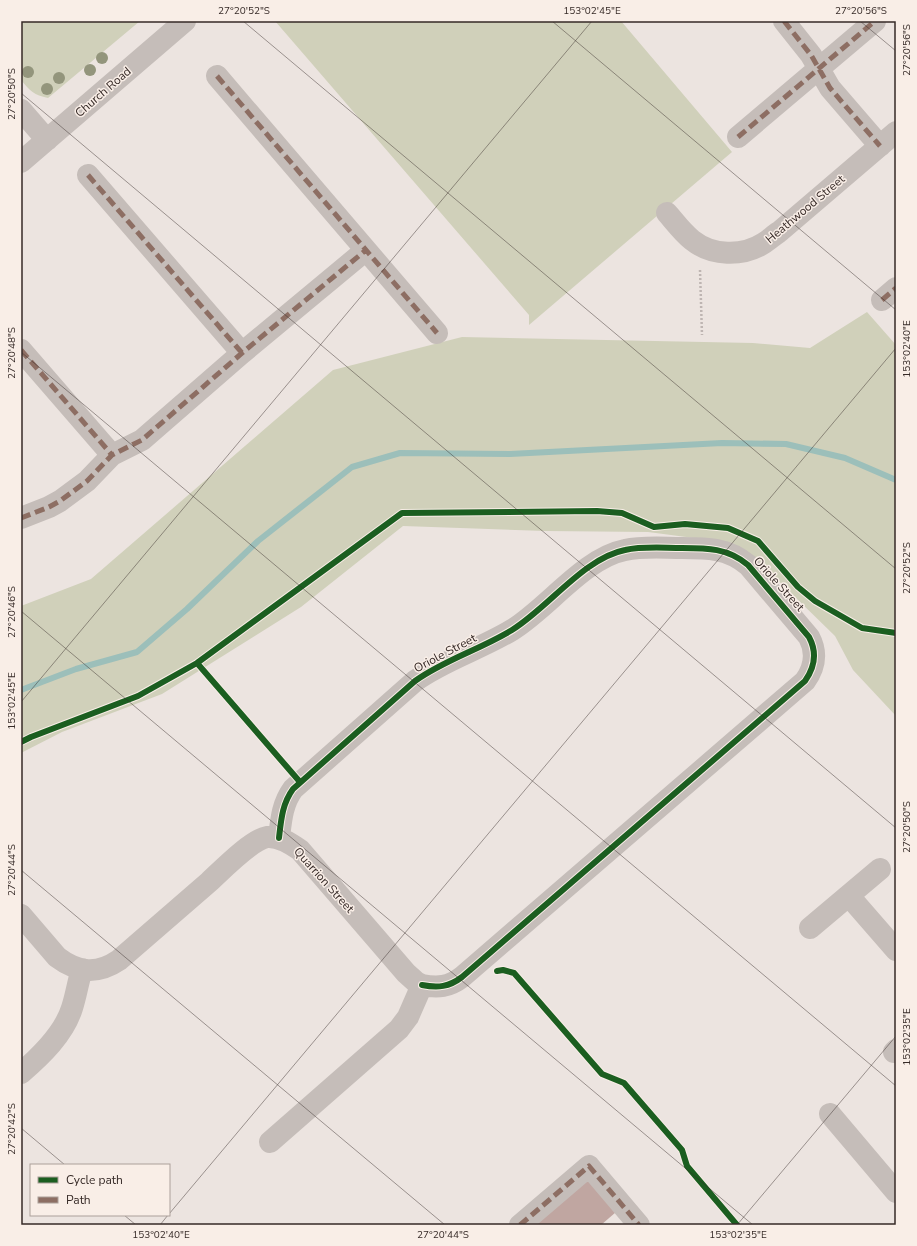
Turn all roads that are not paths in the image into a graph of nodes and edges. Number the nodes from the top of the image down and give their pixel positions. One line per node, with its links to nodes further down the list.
1 (185, 21): 9 (street, Church Road)
2 (784, 21): 4 (street)
3 (875, 21): 4 (street)
4 (819, 68): 7 (street); 8 (street)
5 (217, 76): 13 (street)
6 (21, 110): 9 (street)
7 (738, 137)
8 (888, 139): 12 (street, Heathwood Street)
9 (47, 140): 10 (street, Church Road)
10 (21, 162)
11 (88, 175): 16 (street)
12 (667, 213)
13 (366, 250): 14 (street); 16 (street)
14 (437, 333)
15 (21, 350): 17 (street)
16 (242, 353): 17 (street)
17 (112, 456): 18 (street)
18 (21, 518)
19 (279, 838): 25 (street); 26 (street, Quarrion Street); 26 (street, Oriole Street)
20 (880, 869): 21 (street)
21 (849, 896): 23 (street); 24 (street)
22 (21, 915): 25 (street)
23 (810, 928)
24 (896, 950)
25 (82, 969): 27 (street)
26 (422, 985): 29 (street)
27 (21, 1073)
28 (830, 1114): 30 (street)
29 (270, 1142)
30 (896, 1192)
31 (520, 1225): 32 (street)
32 (640, 1225)

